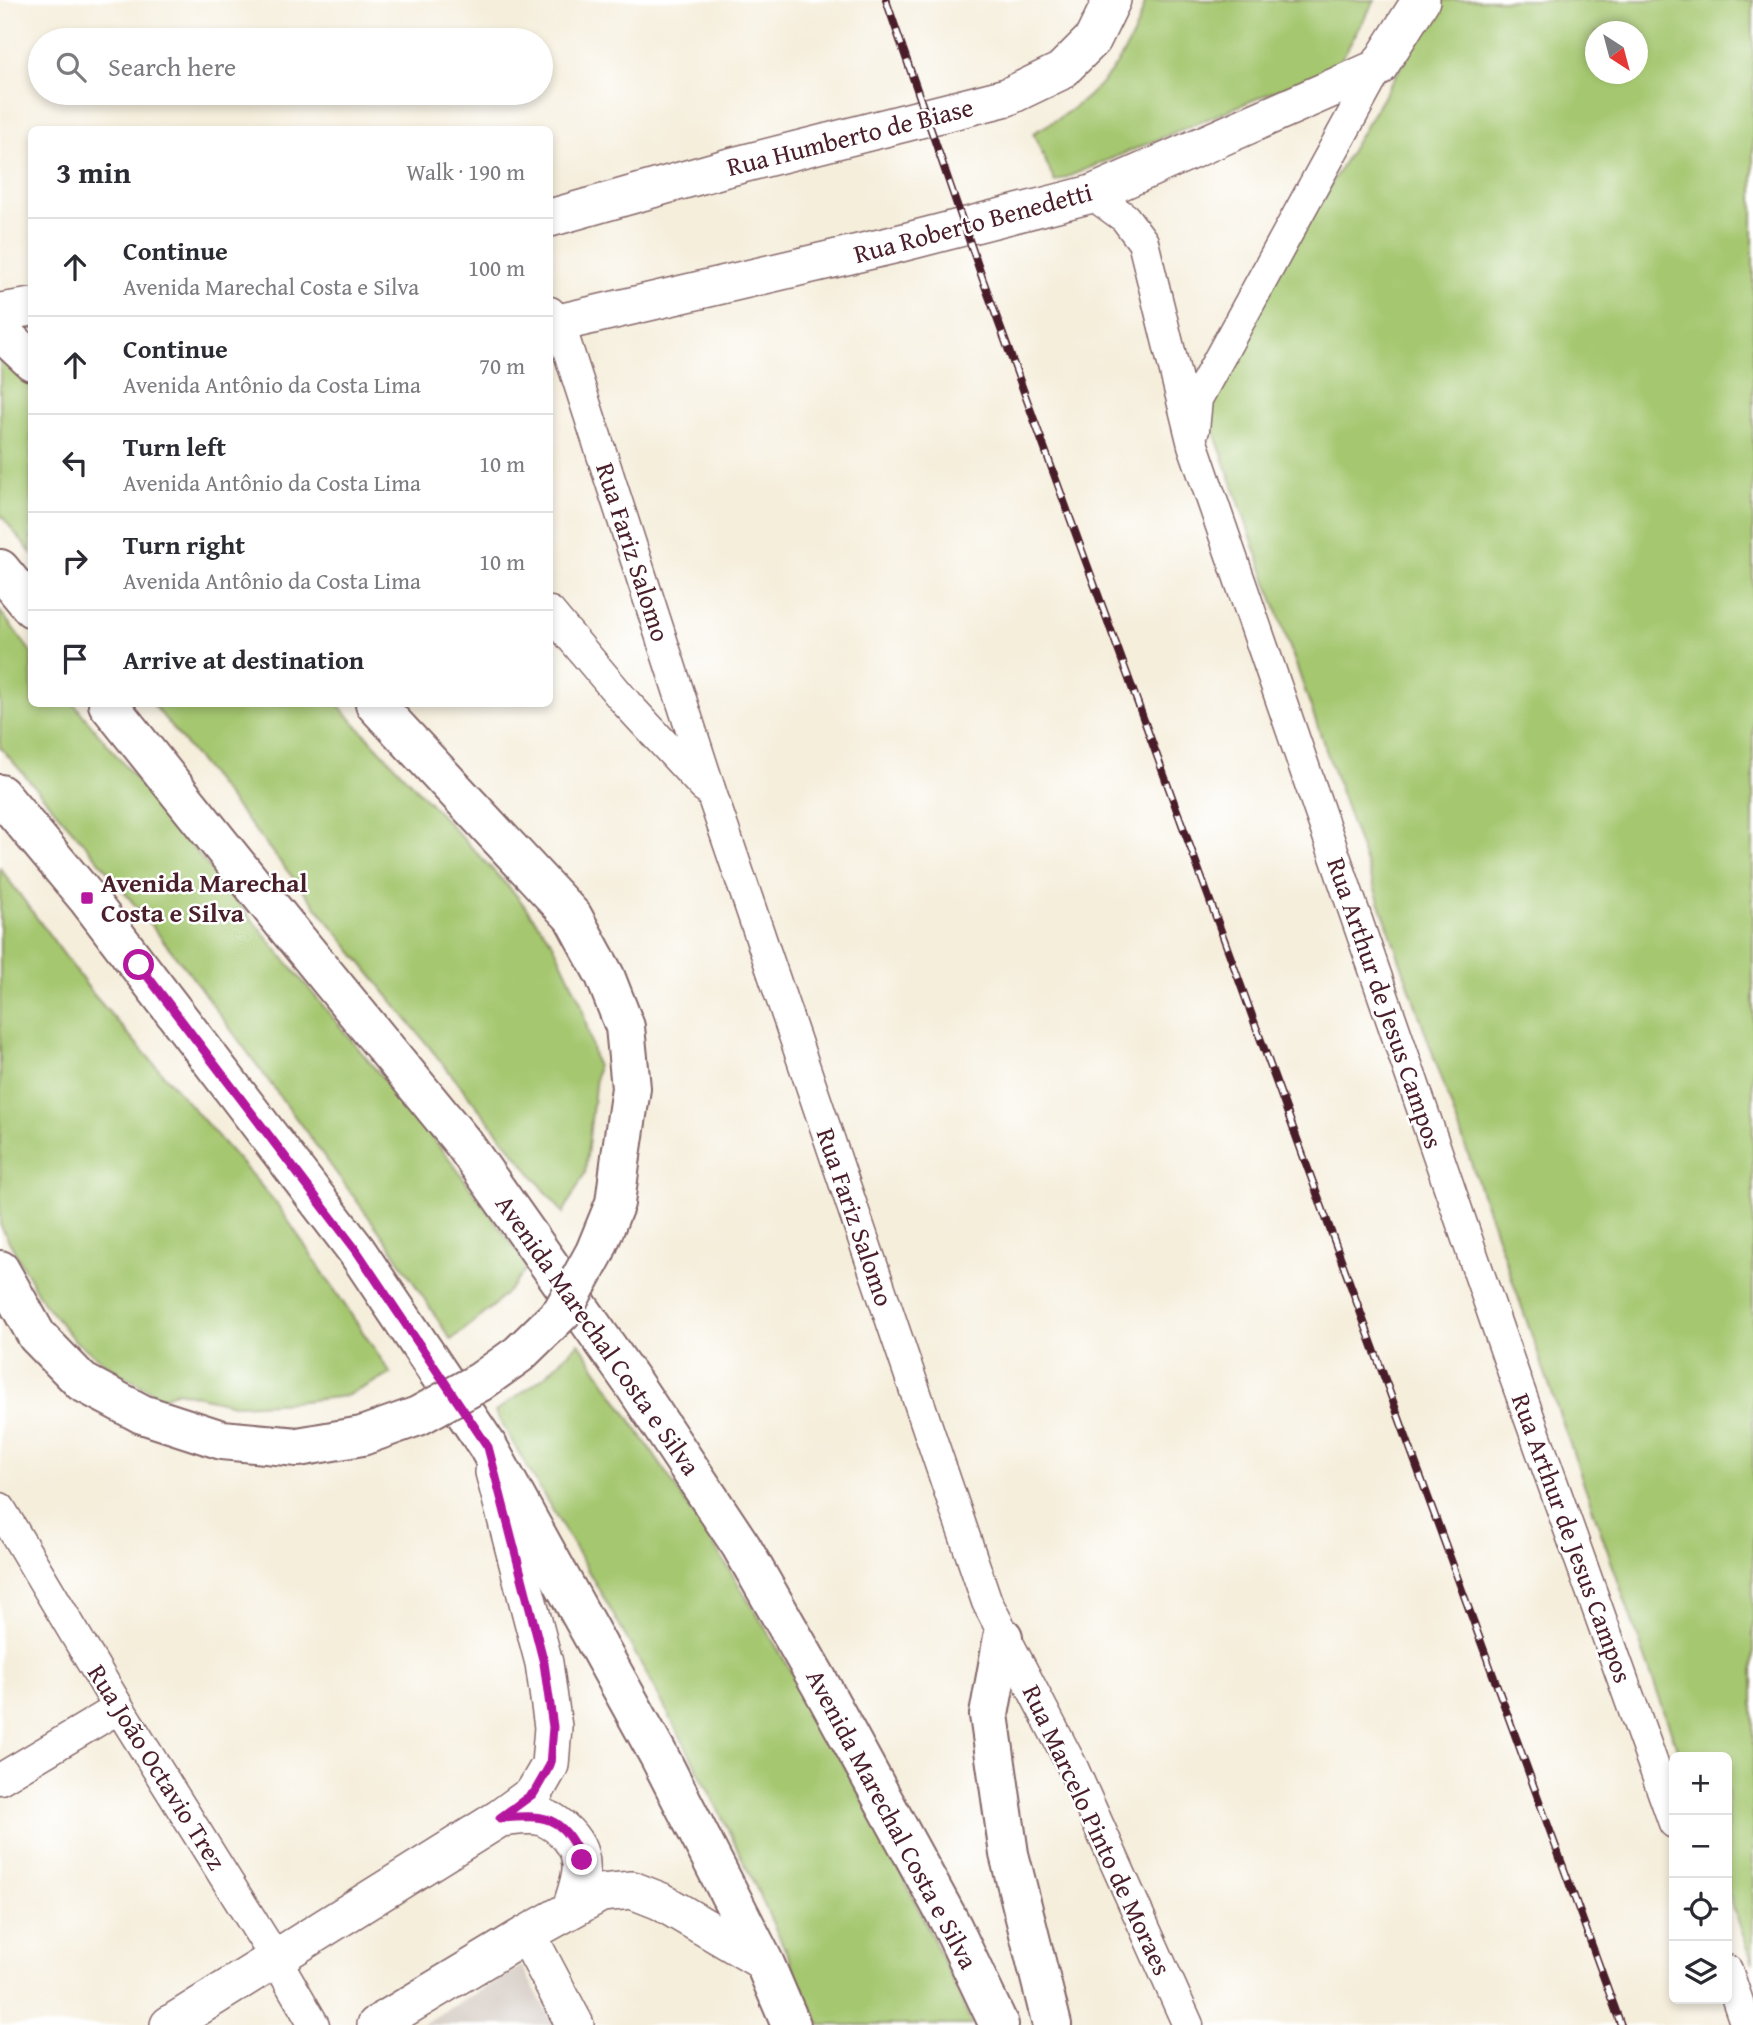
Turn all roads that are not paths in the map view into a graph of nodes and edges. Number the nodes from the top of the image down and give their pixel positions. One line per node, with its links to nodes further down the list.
1 (1112, 0): 5 (street, Rua Humberto de Biase)
2 (1421, 0): 3 (street)
3 (1378, 68): 4 (street, Rua Roberto Benedetti); 11 (street)
4 (1092, 194): 8 (street, Rua Roberto Benedetti); 11 (street, Rua Arthur de Jesus Campos)
5 (553, 217)
6 (28, 308): 7 (street)
7 (0, 312)
8 (553, 319): 18 (street, Rua Fariz Salomo)
9 (0, 331): 10 (main road)
10 (28, 357)
11 (1193, 445): 25 (street, Rua Arthur de Jesus Campos)
12 (0, 569): 13 (main road)
13 (28, 603)
14 (553, 616): 18 (street, Rua Fariz Salomo)
15 (110, 707): 37 (main road, Avenida Marechal Costa e Silva)
16 (377, 707): 19 (main road, bridge)
17 (0, 794): 20 (main road)
18 (712, 795): 22 (street, Rua Fariz Salomo)
19 (0, 1270)
20 (488, 1447): 26 (street); 30 (main road)
21 (0, 1508): 23 (street, Rua João Octavio Trez)
22 (1003, 1637): 38 (main road); 39 (street, Rua Marcelo Pinto de Moraes)
23 (119, 1708): 24 (street); 29 (street, Rua João Octavio Trez)
24 (0, 1779)
25 (1671, 1815)
26 (500, 1818): 27 (street); 29 (street)
27 (571, 1908): 28 (street); 30 (street)
28 (527, 1934): 34 (street); 35 (street)
29 (276, 1959): 32 (street); 33 (street, Rua João Octavio Trez)
30 (764, 1962): 36 (main road)
31 (1732, 1984): 40 (street)
32 (169, 2025)
33 (314, 2025)
34 (376, 2025)
35 (575, 2025)
36 (791, 2025)
37 (999, 2025)
38 (1052, 2025)
39 (1188, 2025)
40 (1746, 2025)

